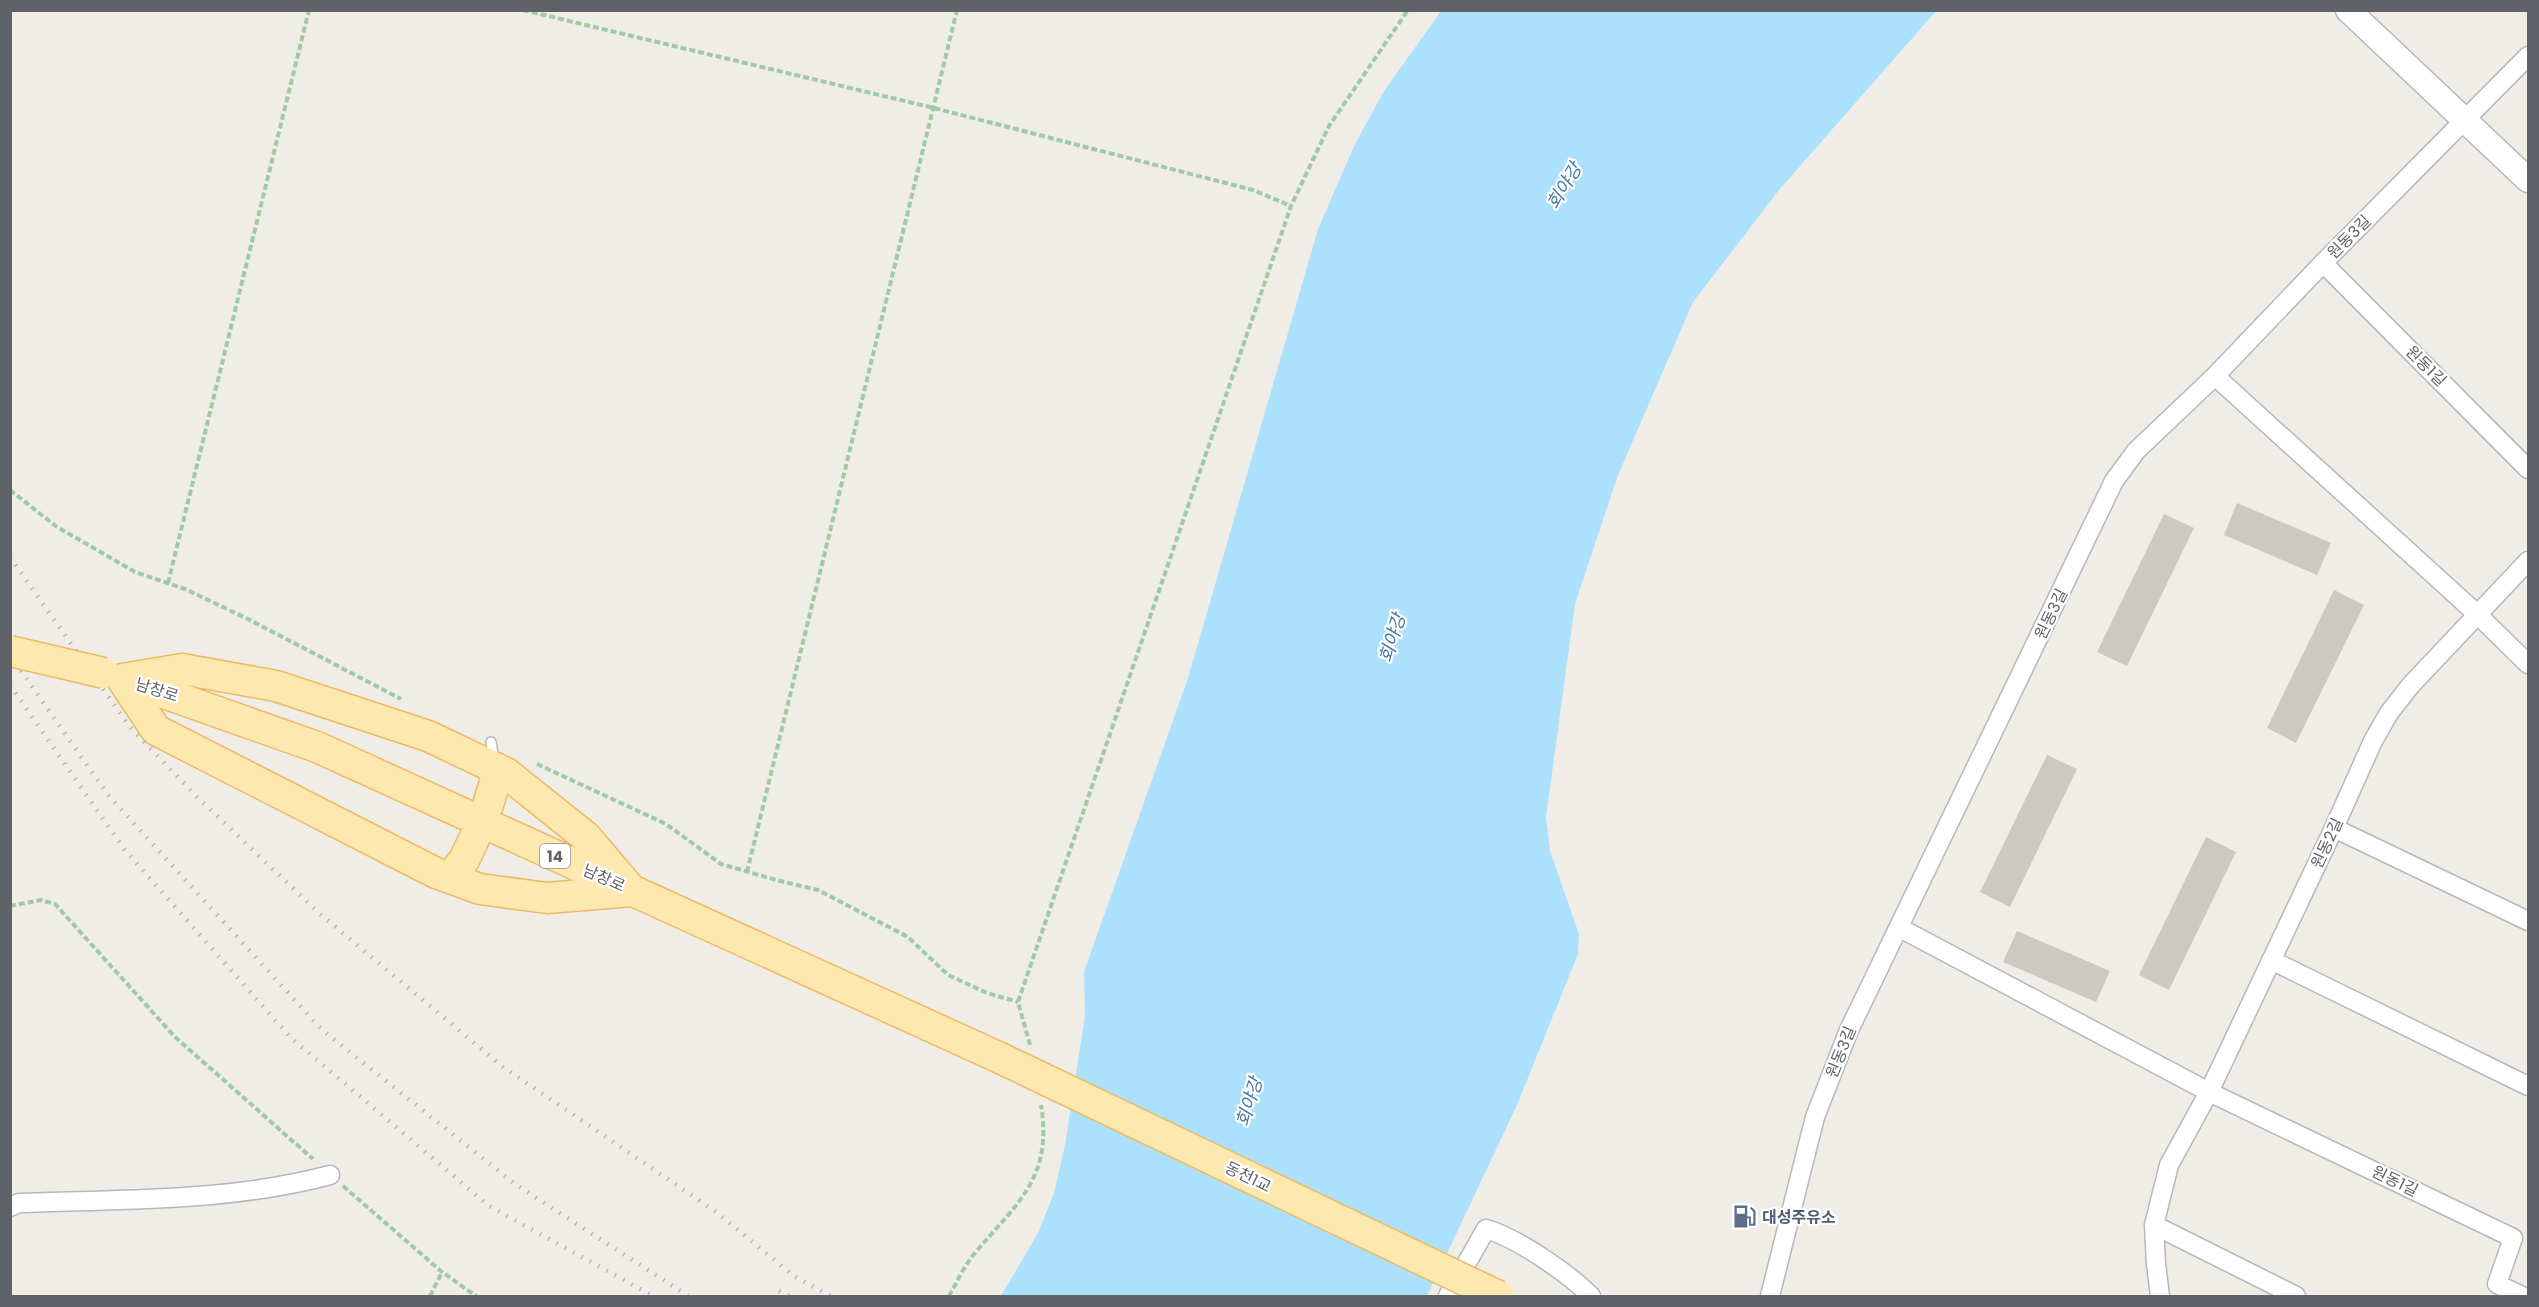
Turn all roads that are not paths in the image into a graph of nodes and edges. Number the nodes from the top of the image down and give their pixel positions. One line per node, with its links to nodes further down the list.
1 (2348, 10): 3 (street)
2 (2529, 56): 3 (street, 원동3길)
3 (2464, 121): 4 (street); 5 (street, 원동3길)
4 (2529, 180)
5 (2323, 263): 6 (street, 원동3길); 7 (street, 원동1길)
6 (2215, 376): 9 (street); 20 (street, 원동3길)
7 (2529, 469)
8 (2529, 561): 9 (street, 원동2길)
9 (2477, 614): 11 (street); 15 (street, 원동2길)
10 (10, 651): 12 (main road, 남창로, bridge)
11 (2529, 664)
12 (113, 676): 13 (main road); 17 (main road); 18 (main road, 남창로 / 14)
13 (493, 755): 14 (main road); 18 (main road)
14 (488, 805)
15 (2334, 828): 19 (street); 21 (street, 원동2길)
16 (474, 839): 17 (main road)
17 (450, 878): 18 (main road)
18 (632, 891): 22 (main road, 남창로 / 14)
19 (2529, 921)
20 (1900, 928): 24 (street); 31 (street, 원동3길)
21 (2271, 960): 23 (street); 24 (street, 원동2길)
22 (998, 1057): 29 (main road, 동천1교, bridge)
23 (2529, 1086)
24 (2209, 1092): 27 (street, 원동2길); 34 (street, 원동1길)
25 (330, 1175): 26 (street)
26 (10, 1207)
27 (2154, 1225): 32 (street, 원동2길); 33 (street)
28 (1448, 1296): 30 (street)
29 (1498, 1296)
30 (1591, 1296)
31 (1770, 1296)
32 (2160, 1296)
33 (2296, 1296)
34 (2522, 1296)

